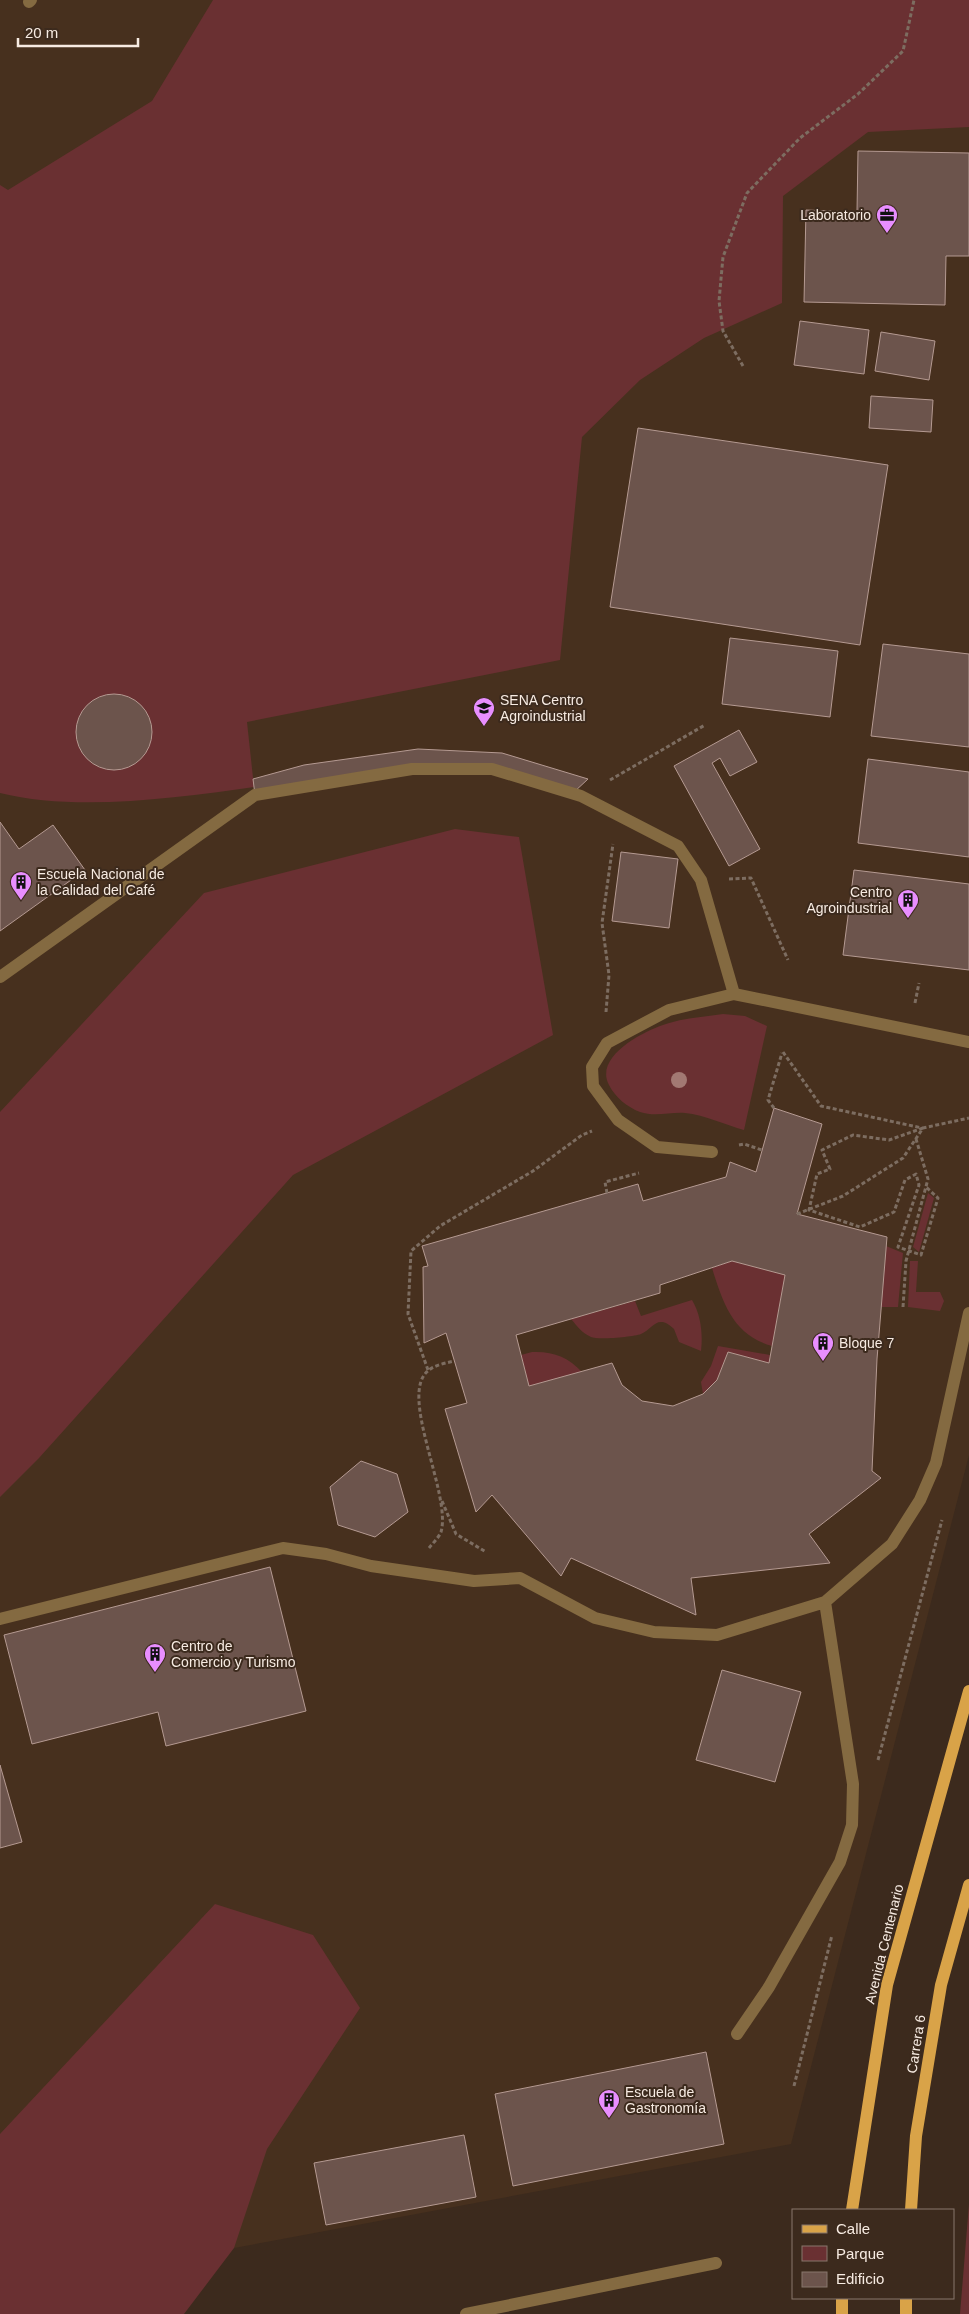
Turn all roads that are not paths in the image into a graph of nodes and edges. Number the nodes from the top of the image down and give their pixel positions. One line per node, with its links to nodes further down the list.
1 (0, 977): 2 (lane)
2 (734, 994): 3 (lane); 4 (lane)
3 (969, 1042)
4 (712, 1152)
5 (969, 1313): 6 (lane)
6 (825, 1602): 7 (lane); 10 (lane)
7 (0, 1618)
8 (969, 1691): 11 (main road, Avenida Centenario)
9 (969, 1886): 12 (main road, Carrera 6)
10 (738, 2034)
11 (852, 2209)
12 (911, 2209)
13 (716, 2263): 16 (lane)
14 (842, 2299): 18 (main road)
15 (906, 2299): 19 (main road)
16 (514, 2309): 17 (lane)
17 (466, 2314)
18 (842, 2314)
19 (906, 2314)

